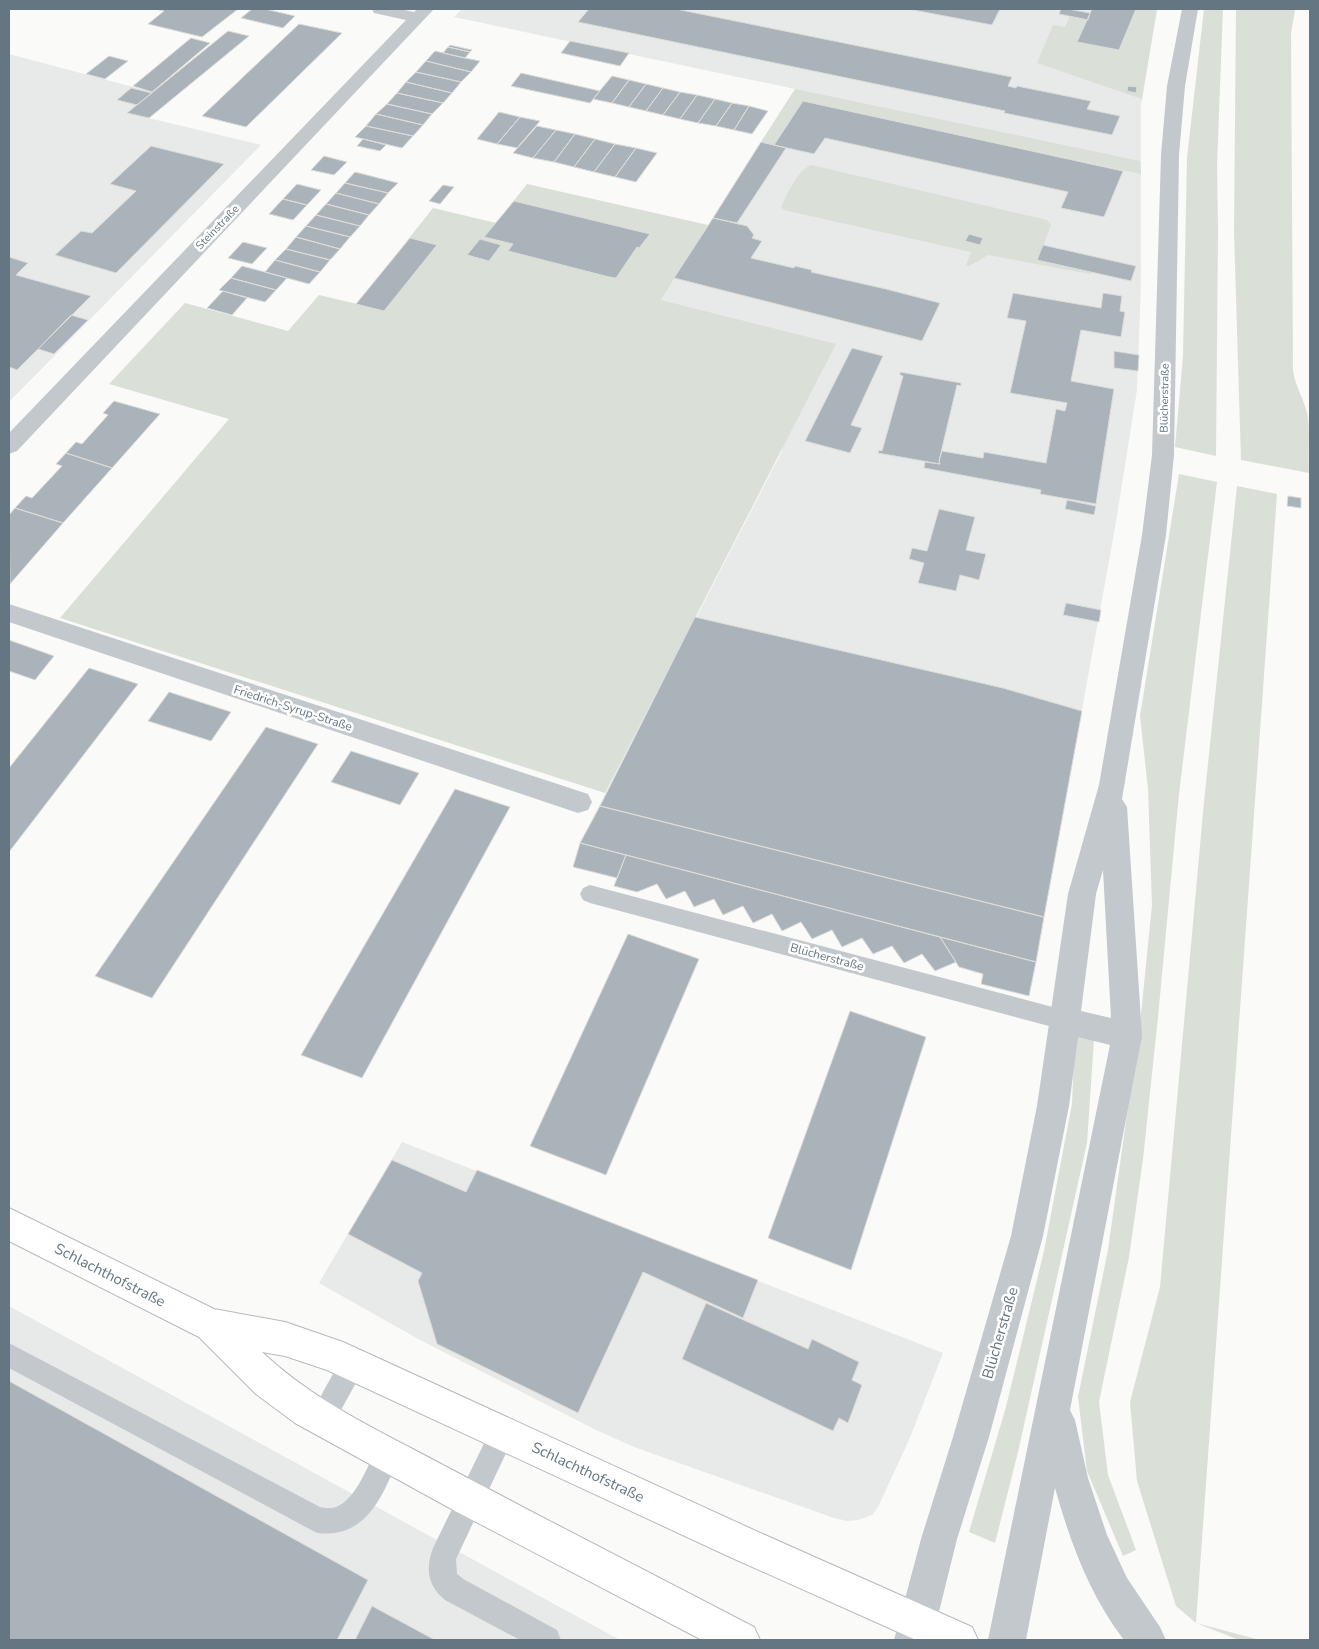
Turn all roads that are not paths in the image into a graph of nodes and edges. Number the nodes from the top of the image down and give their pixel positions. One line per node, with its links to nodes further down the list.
1 (380, 9): 3 (street)
2 (1190, 9): 6 (street, Blücherstraße)
3 (422, 13): 4 (street, Steinstraße)
4 (9, 446)
5 (9, 613): 7 (street, Friedrich-Syrup-Straße)
6 (1112, 785): 9 (street, Blücherstraße); 10 (street, Blücherstraße)
7 (578, 802)
8 (590, 894): 9 (lane, Blücherstraße)
9 (1064, 1020): 10 (street, Blücherstraße); 20 (street, Blücherstraße)
10 (1127, 1036): 15 (street, Blücherstraße)
11 (9, 1224): 12 (main road, Schlachthofstraße)
12 (211, 1325): 14 (main road, Schlachthofstraße); 16 (main road, Schlachthofstraße)
13 (9, 1355): 18 (lane)
14 (354, 1363): 16 (lane); 17 (main road, Schlachthofstraße)
15 (1054, 1406): 24 (street, Blücherstraße); 25 (street, Blücherstraße)
16 (322, 1419): 18 (main road, Schlachthofstraße)
17 (503, 1432): 19 (lane); 20 (main road, Schlachthofstraße)
18 (387, 1454): 19 (main road, Schlachthofstraße)
19 (470, 1499): 21 (lane); 22 (main road, Schlachthofstraße)
20 (915, 1631): 23 (main road, Schlachthofstraße)
21 (547, 1640)
22 (741, 1640)
23 (959, 1640)
24 (1007, 1640)
25 (1147, 1640)

